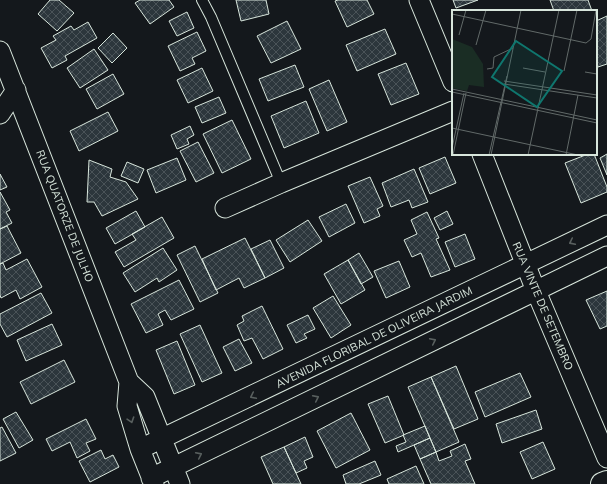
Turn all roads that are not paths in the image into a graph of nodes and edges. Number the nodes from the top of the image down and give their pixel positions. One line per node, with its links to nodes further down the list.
1 (202, 0): 9 (lane)
2 (419, 0): 4 (street)
3 (0, 51): 5 (street, RUA QUATORZE DE JULHO)
4 (452, 80)
5 (16, 90): 7 (street); 17 (street, RUA QUATORZE DE JULHO)
6 (452, 111): 9 (street)
7 (0, 114)
8 (482, 155): 13 (street, RUA VINTE DE SETEMBRO)
9 (281, 183): 10 (street)
10 (225, 208)
11 (607, 225): 13 (street, AVENIDA FLORIBAL DE OLIVEIRA JARDIM, one-way to 13)
12 (607, 256): 14 (street)
13 (525, 264): 14 (street, RUA VINTE DE SETEMBRO); 15 (street, AVENIDA FLORIBAL DE OLIVEIRA JARDIM)
14 (536, 291): 16 (street, one-way to 14); 20 (street, RUA VINTE DE SETEMBRO)
15 (344, 352): 16 (street); 18 (street, AVENIDA FLORIBAL DE OLIVEIRA JARDIM, one-way to 18)
16 (356, 379): 21 (street, one-way to 16)
17 (129, 382): 18 (street, RUA QUATORZE DE JULHO); 19 (street, RUA QUATORZE DE JULHO, one-way to 19)
18 (162, 440): 19 (street, AVENIDA FLORIBAL DE OLIVEIRA JARDIM); 21 (street, RUA QUATORZE DE JULHO)
19 (140, 449): 22 (street, RUA QUATORZE DE JULHO)
20 (607, 458)
21 (177, 476): 22 (street)
22 (153, 481)
23 (607, 482): 24 (street)
24 (602, 484)

